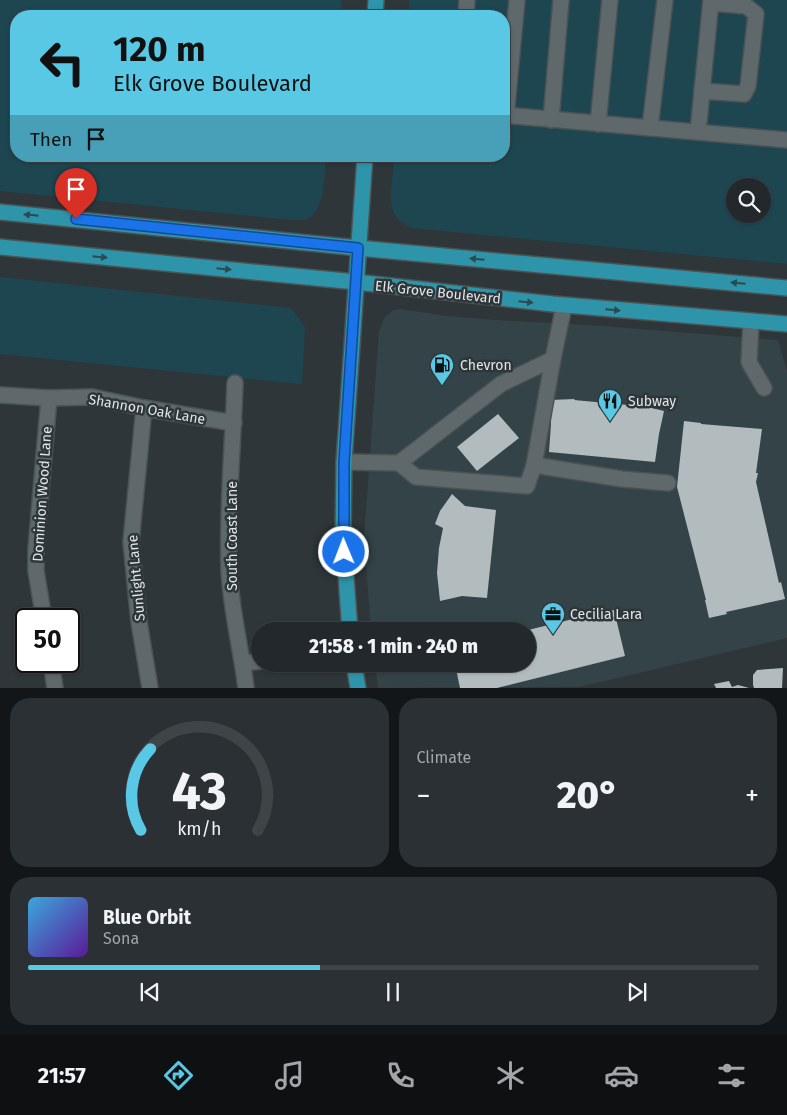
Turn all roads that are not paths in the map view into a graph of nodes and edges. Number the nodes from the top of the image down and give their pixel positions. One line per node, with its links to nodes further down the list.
1 (517, 0): 6 (street)
2 (561, 0): 9 (street)
3 (610, 0): 10 (street)
4 (665, 0): 11 (street)
5 (711, 2): 7 (street); 7 (street)
6 (510, 68)
7 (702, 91): 12 (street)
8 (510, 116): 9 (street)
9 (551, 120): 10 (street)
10 (598, 124): 11 (street)
11 (650, 128): 12 (street)
12 (698, 132): 13 (street)
13 (787, 140)
14 (365, 162): 17 (main road)
15 (0, 212): 17 (main road, one-way to 15)
16 (0, 248): 18 (main road, Elk Grove Boulevard, one-way to 18)
17 (358, 248): 18 (main road); 19 (main road, one-way to 17)
18 (356, 282): 20 (main road, Elk Grove Boulevard, one-way to 20); 30 (main road)
19 (787, 288)
20 (564, 306): 21 (main road, Elk Grove Boulevard, one-way to 21); 23 (street)
21 (750, 321): 22 (main road, Elk Grove Boulevard); 25 (street)
22 (787, 324)
23 (553, 360): 31 (street); 32 (street)
24 (235, 383): 29 (street, South Coast Lane)
25 (764, 388)
26 (0, 395): 27 (street, Shannon Oak Lane)
27 (49, 398): 28 (street, Shannon Oak Lane); 34 (street, Dominion Wood Lane)
28 (144, 408): 29 (street, Shannon Oak Lane); 41 (street, Sunlight Lane)
29 (234, 423): 37 (street, South Coast Lane)
30 (344, 462): 31 (street); 35 (main road)
31 (398, 462): 32 (street)
32 (534, 466): 33 (street)
33 (668, 482)
34 (42, 608)
35 (349, 622)
36 (251, 662): 37 (street)
37 (243, 663): 42 (street, South Coast Lane)
38 (355, 672): 43 (main road)
39 (53, 673): 40 (street)
40 (55, 688)
41 (150, 688)
42 (246, 688)
43 (358, 688)

